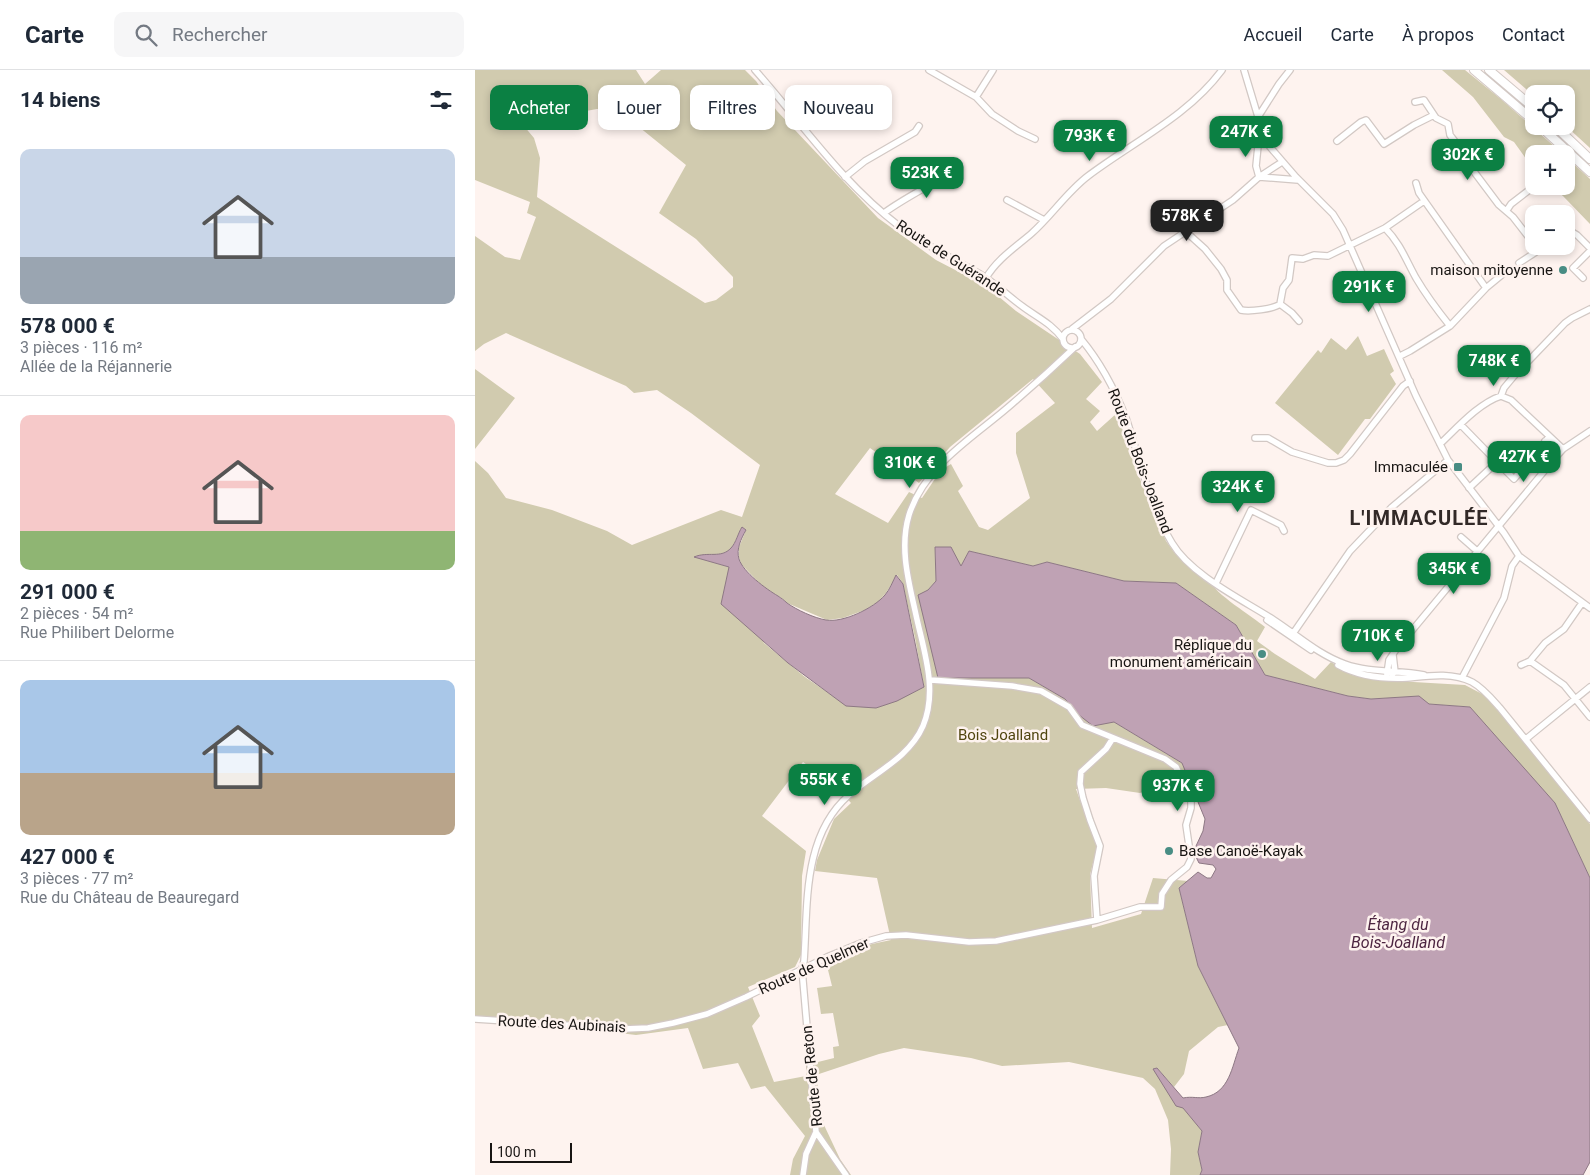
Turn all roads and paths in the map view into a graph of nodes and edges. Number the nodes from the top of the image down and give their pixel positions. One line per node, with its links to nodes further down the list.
1 (755, 70): 27 (street, Route de Guérande)
2 (929, 70): 9 (street)
3 (993, 70): 9 (street)
4 (1222, 70): 36 (street)
5 (1244, 70): 14 (street)
6 (1290, 70): 14 (street)
7 (1474, 70): 12 (highway)
8 (1489, 70): 10 (highway)
9 (976, 97): 19 (street)
10 (1525, 100)
11 (1415, 102): 13 (street)
12 (1525, 113)
13 (1434, 115): 20 (street); 24 (street)
14 (1258, 117): 23 (street)
15 (919, 126): 27 (street)
16 (1550, 135): 26 (highway)
17 (1565, 135): 22 (highway)
18 (1259, 136): 28 (street)
19 (1035, 139)
20 (1337, 141)
21 (1499, 150): 24 (street)
22 (1590, 159)
23 (1281, 162): 28 (street); 29 (street)
24 (1473, 166): 34 (street)
25 (958, 168): 35 (street)
26 (1590, 172)
27 (845, 177): 35 (street, Route de Guérande)
28 (1259, 177): 29 (street); 38 (street)
29 (1299, 180): 41 (street)
30 (1416, 183): 33 (street)
31 (1525, 193): 34 (street)
32 (1007, 200): 36 (street)
33 (1424, 200): 37 (street); 48 (street)
34 (1507, 210): 39 (street)
35 (884, 214): 46 (street, Route de Guérande)
36 (1044, 220): 46 (street)
37 (1385, 228): 41 (street); 54 (street)
38 (1185, 230): 49 (street); 51 (street)
39 (1525, 233)
40 (1575, 233): 42 (street)
41 (1349, 246): 49 (street); 59 (street)
42 (1590, 249): 47 (street)
43 (1528, 255): 44 (street)
44 (1519, 264)
45 (1503, 274): 48 (street)
46 (985, 278): 53 (street, Route de Guérande)
47 (1583, 278)
48 (1487, 288): 54 (street)
49 (1280, 304): 52 (street)
50 (1590, 309): 63 (street)
51 (1089, 318): 55 (street); 56 (street)
52 (1299, 321)
53 (1053, 326): 55 (street, Route de Guérande); 57 (street, Route de Guérande)
54 (1450, 326): 59 (street)
55 (1070, 330): 56 (street); 57 (street)
56 (1081, 337): 58 (street); 60 (street, Route du Bois-Joalland)
57 (1064, 341): 58 (street); 61 (street)
58 (1076, 347): 60 (street, Route du Bois-Joalland); 61 (street, Route de Reton)
59 (1400, 356): 62 (street)
60 (1095, 358): 79 (street, Route du Bois-Joalland)
61 (1060, 362): 93 (street, Route de Reton)
62 (1410, 381): 66 (street); 68 (street)
63 (1501, 396): 64 (street); 67 (street)
64 (1461, 425): 68 (street); 72 (street)
65 (1590, 431): 69 (street)
66 (1255, 438)
67 (1547, 439): 69 (street); 70 (street); 72 (street)
68 (1439, 444): 71 (street)
69 (1563, 449): 70 (street)
70 (1557, 456): 74 (street)
71 (1448, 460): 73 (street); 83 (street)
72 (1497, 462): 73 (street)
73 (1469, 488): 74 (street)
74 (1498, 526): 77 (street); 78 (street)
75 (1284, 531): 79 (street)
76 (1461, 537): 77 (street)
77 (1477, 551): 84 (street)
78 (1519, 556): 81 (street); 92 (street)
79 (1216, 583): 80 (street, Route du Bois-Joalland)
80 (1237, 597): 83 (street, Route du Bois-Joalland); 83 (street, Route du Bois-Joalland)
81 (1583, 603): 82 (street); 86 (street)
82 (1590, 608)
83 (1292, 635): 89 (street, Route du Bois-Joalland)
84 (1393, 655): 85 (street); 88 (street)
85 (1389, 660): 89 (street); 90 (street)
86 (1530, 661): 87 (street); 95 (street)
87 (1521, 665)
88 (1395, 672): 90 (street, Route du Bois-Joalland); 91 (street, Route du Bois-Joalland)
89 (1372, 673): 90 (street, Route du Bois-Joalland)
90 (1387, 674): 91 (street, Route du Bois-Joalland)
91 (1424, 675): 92 (street, Route du Bois-Joalland)
92 (1463, 678): 98 (street, Route du Bois-Joalland)
93 (931, 680): 97 (street); 101 (street, Route de Reton)
94 (1590, 687): 95 (street)
95 (1575, 699): 96 (street); 98 (street)
96 (1590, 717)
97 (1113, 738): 100 (street); 100 (street, Route de Quelmer)
98 (1526, 739): 99 (street, Route du Bois-Joalland)
99 (1590, 819)
100 (1097, 920): 101 (street, Route de Quelmer)
101 (803, 969): 103 (street, Route de Quelmer); 104 (street, Route de Reton)
102 (475, 1020): 103 (street, Route des Aubinais)
103 (648, 1028)
104 (816, 1132): 105 (street); 106 (street, Route de Reton)
105 (803, 1175)
106 (846, 1175)

